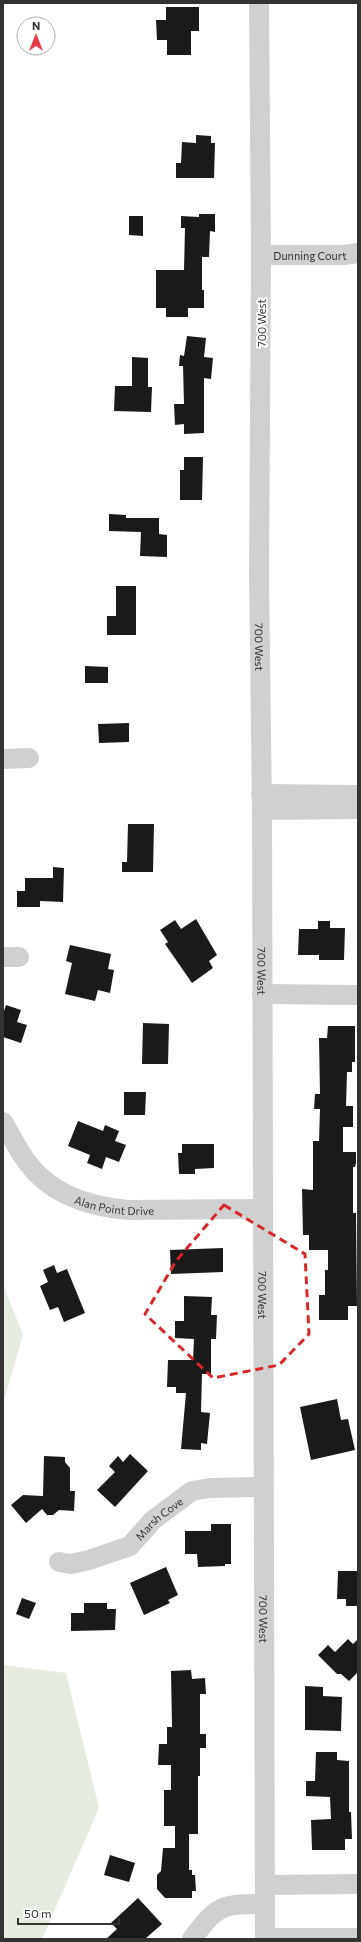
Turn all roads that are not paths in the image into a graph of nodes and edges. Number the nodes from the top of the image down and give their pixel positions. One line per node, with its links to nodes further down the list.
1 (259, 3): 3 (street, 700 West)
2 (358, 253): 3 (street, Dunning Court)
3 (261, 255): 7 (street, 700 West)
4 (29, 758): 5 (street)
5 (3, 759)
6 (358, 795): 7 (street)
7 (261, 802): 8 (street); 9 (street, 700 West)
8 (358, 809)
9 (262, 994): 10 (street); 12 (street, 700 West)
10 (358, 995)
11 (3, 1122): 12 (street, Alan Point Drive)
12 (262, 1209): 13 (street, 700 West)
13 (262, 1487): 14 (street, Marsh Cove); 16 (street, 700 West)
14 (59, 1562)
15 (358, 1884): 16 (street)
16 (265, 1895): 18 (street); 19 (street, 700 West)
17 (358, 1938): 19 (street)
18 (192, 1939)
19 (265, 1939)

